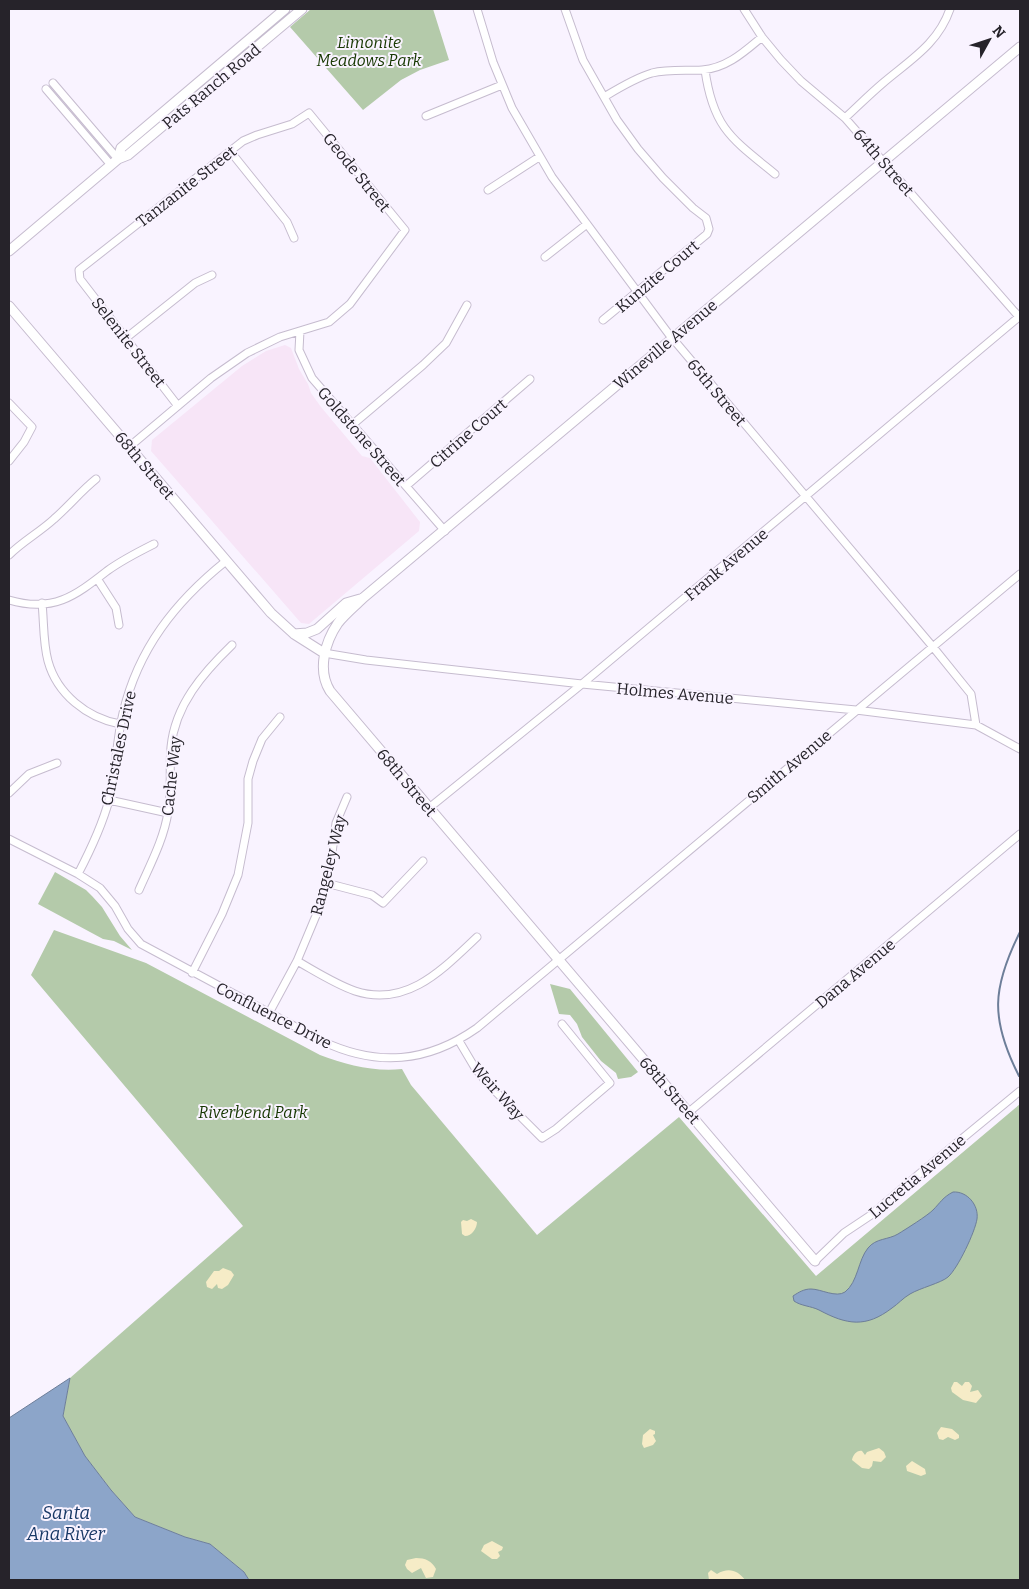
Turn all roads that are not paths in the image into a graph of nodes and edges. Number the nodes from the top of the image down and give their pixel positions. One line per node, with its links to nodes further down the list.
1 (285, 9): 22 (street, Pats Ranch Road)
2 (302, 9): 22 (street, Pats Ranch Road)
3 (477, 9): 11 (street, 65th Street)
4 (565, 9): 13 (street)
5 (744, 9): 7 (street, 64th Street)
6 (950, 9): 18 (street)
7 (762, 37): 9 (street); 18 (street, 64th Street)
8 (1020, 47): 21 (street, Wineville Avenue)
9 (705, 70): 13 (street); 23 (street)
10 (53, 83): 14 (street)
11 (502, 85): 16 (street); 20 (street, 65th Street)
12 (46, 89): 17 (street)
13 (604, 97): 31 (street, Kunzite Court)
14 (78, 112): 17 (street); 22 (street)
15 (309, 113): 19 (street, Tanzanite Street); 36 (street, Geode Street)
16 (426, 116)
17 (71, 118): 22 (street)
18 (845, 118): 21 (street, 64th Street)
19 (230, 151): 26 (street); 30 (street, Tanzanite Street)
20 (540, 157): 24 (street); 25 (street, 65th Street)
21 (883, 161): 34 (street, 64th Street); 38 (street, Wineville Avenue)
22 (114, 162): 27 (street, Pats Ranch Road)
23 (775, 174)
24 (488, 190)
25 (587, 224): 28 (street); 31 (street, 65th Street)
26 (294, 238)
27 (9, 251)
28 (545, 257)
29 (212, 275): 37 (street)
30 (80, 279): 37 (street, Selenite Street)
31 (637, 292): 35 (street, Kunzite Court); 38 (street, 65th Street)
32 (466, 305): 42 (street)
33 (9, 306): 43 (street, 68th Street)
34 (1020, 317): 47 (street, Frank Avenue)
35 (604, 320)
36 (300, 331): 41 (street); 42 (street, Goldstone Street)
37 (126, 338): 41 (street, Selenite Street)
38 (672, 338): 47 (street, 65th Street); 48 (street, Wineville Avenue)
39 (530, 379): 46 (street, Citrine Court)
40 (9, 402): 44 (street)
41 (178, 406): 43 (street)
42 (352, 424): 46 (street, Goldstone Street)
43 (129, 447): 51 (street, 68th Street)
44 (9, 461)
45 (96, 479): 50 (street)
46 (406, 486): 48 (street, Goldstone Street)
47 (806, 497): 60 (street, 65th Street); 62 (street, Frank Avenue)
48 (445, 531): 54 (street, Wineville Avenue)
49 (154, 544): 53 (street)
50 (9, 555)
51 (226, 561): 58 (street, 68th Street); 65 (street, Christales Drive)
52 (1020, 574): 60 (street, Smith Avenue)
53 (98, 580): 56 (street); 57 (street)
54 (364, 598): 58 (street); 61 (street, Wineville Avenue)
55 (9, 600): 56 (street)
56 (42, 603): 65 (street)
57 (119, 625)
58 (294, 634): 61 (street, 68th Street)
59 (232, 645): 73 (street, Cache Way)
60 (933, 647): 63 (street, Smith Avenue); 66 (street, 65th Street)
61 (324, 653): 62 (street, Holmes Avenue); 72 (street, 68th Street)
62 (582, 684): 63 (street, Holmes Avenue); 72 (street, Frank Avenue)
63 (856, 710): 66 (street, Holmes Avenue); 81 (street, Smith Avenue)
64 (280, 717): 83 (street)
65 (120, 724): 71 (street, Christales Drive)
66 (976, 726): 67 (street, Holmes Avenue)
67 (1020, 749)
68 (57, 763): 69 (street)
69 (9, 793)
70 (347, 797): 78 (street, Rangeley Way)
71 (109, 800): 73 (street); 77 (street, Christales Drive)
72 (429, 808): 81 (street, 68th Street)
73 (168, 813): 79 (street, Cache Way)
74 (1020, 834): 88 (street, Dana Avenue)
75 (9, 839): 77 (street, Confluence Drive)
76 (423, 861): 78 (street)
77 (78, 874): 83 (street, Confluence Drive)
78 (326, 883): 82 (street, Rangeley Way)
79 (139, 890)
80 (477, 938): 82 (street)
81 (558, 960): 86 (street, Confluence Drive); 88 (street, 68th Street)
82 (297, 962): 84 (street, Rangeley Way)
83 (192, 973): 84 (street, Confluence Drive)
84 (269, 1014): 86 (street, Confluence Drive)
85 (562, 1024): 86 (street, Weir Way)
86 (459, 1041)
87 (1020, 1091): 89 (street, Lucretia Avenue)
88 (689, 1112): 89 (street, 68th Street)
89 (815, 1261)

